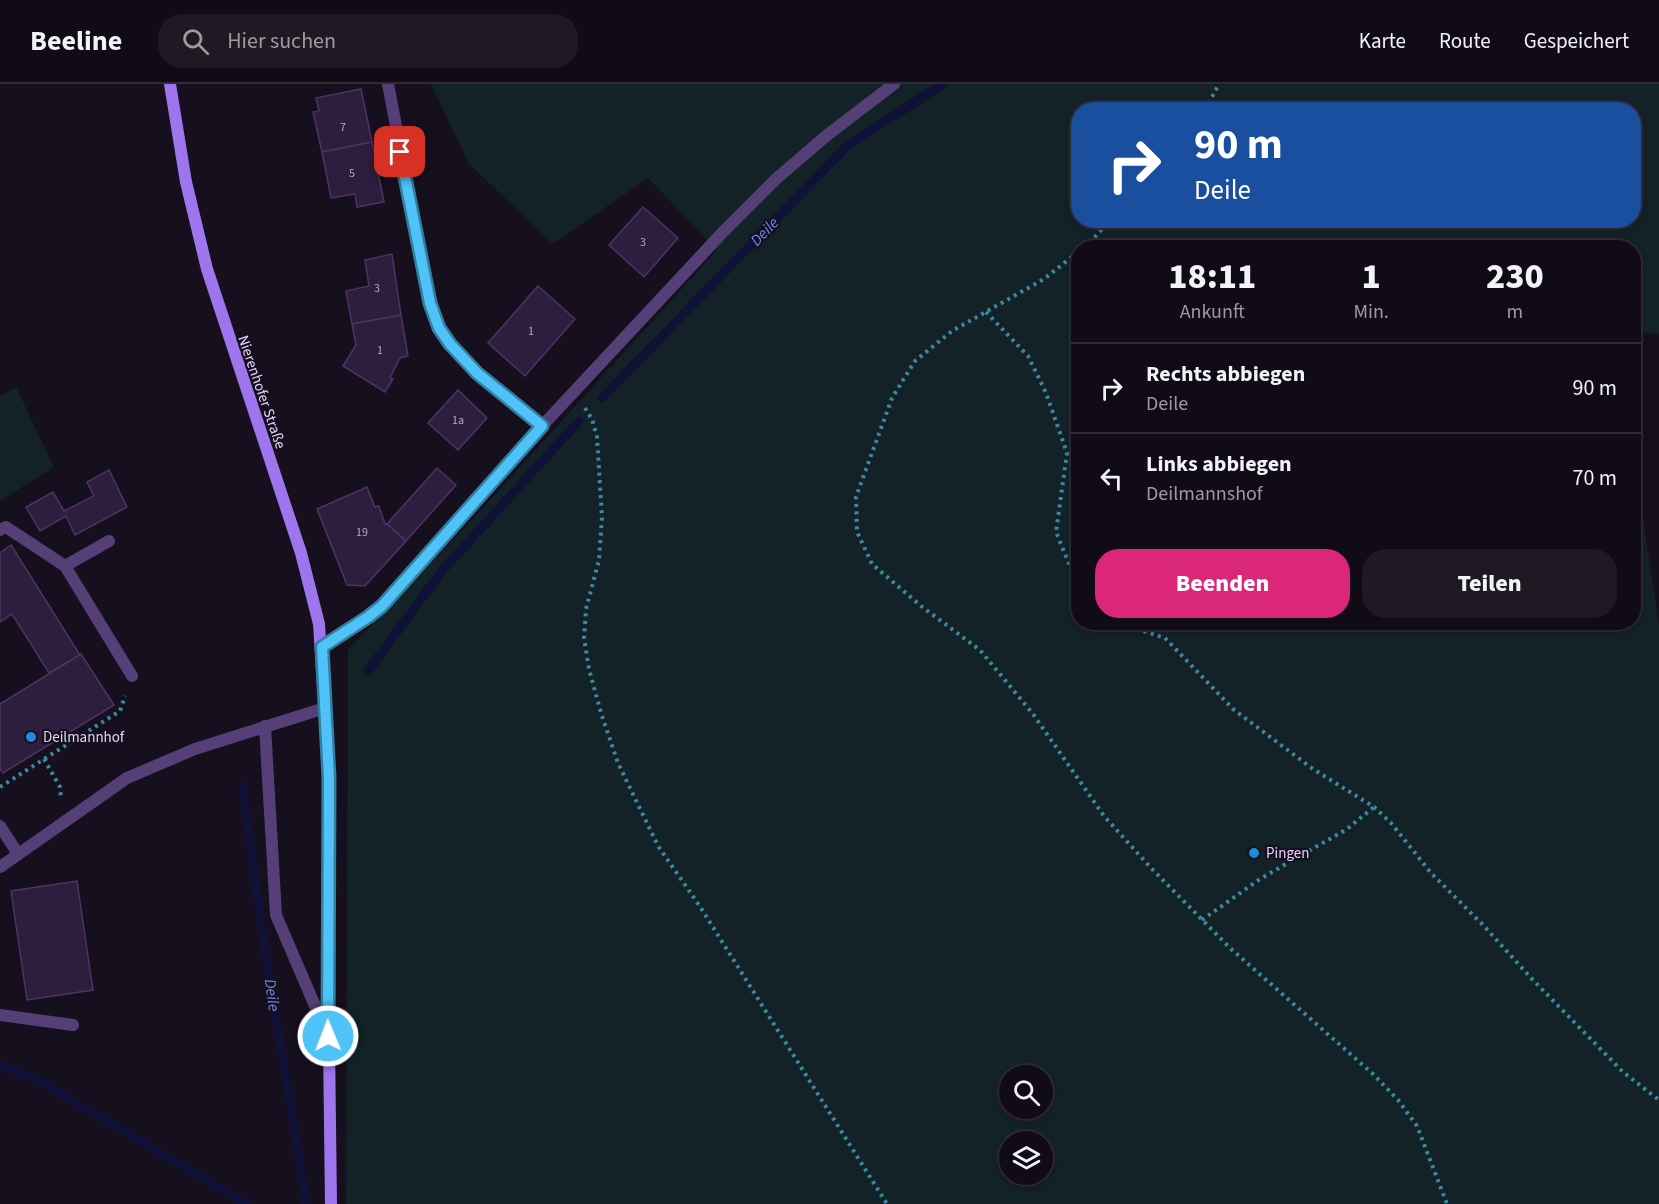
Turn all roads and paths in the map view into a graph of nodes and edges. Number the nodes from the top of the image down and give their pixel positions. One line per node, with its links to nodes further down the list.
1 (170, 84): 17 (main road, Nierenhofer Straße)
2 (388, 84): 11 (street)
3 (894, 84): 10 (street)
4 (1219, 84): 5 (path)
5 (1211, 102)
6 (1103, 228): 7 (path)
7 (1092, 240)
8 (1071, 258): 9 (path)
9 (986, 312): 15 (path); 28 (path)
10 (574, 392): 11 (street); 34 (path)
11 (542, 426): 17 (street)
12 (0, 530): 14 (street)
13 (109, 541): 14 (street)
14 (65, 566): 18 (street)
15 (1071, 569)
16 (1140, 630): 23 (path)
17 (322, 647): 19 (main road, Nierenhofer Straße)
18 (132, 676): 21 (path)
19 (325, 708): 20 (street); 31 (main road, Nierenhofer Straße)
20 (265, 726): 24 (street); 31 (street, Nierenhofer Straße)
21 (44, 759): 22 (path); 24 (path)
22 (0, 787)
23 (1374, 807): 28 (path); 32 (path)
24 (62, 824): 26 (street)
25 (0, 826): 26 (street)
26 (18, 854): 27 (street)
27 (0, 867)
28 (1202, 920): 35 (path)
29 (0, 1015): 30 (street)
30 (73, 1025)
31 (328, 1036): 33 (main road, Nierenhofer Straße)
32 (1659, 1100)
33 (332, 1204)
34 (887, 1204)
35 (1448, 1204)

